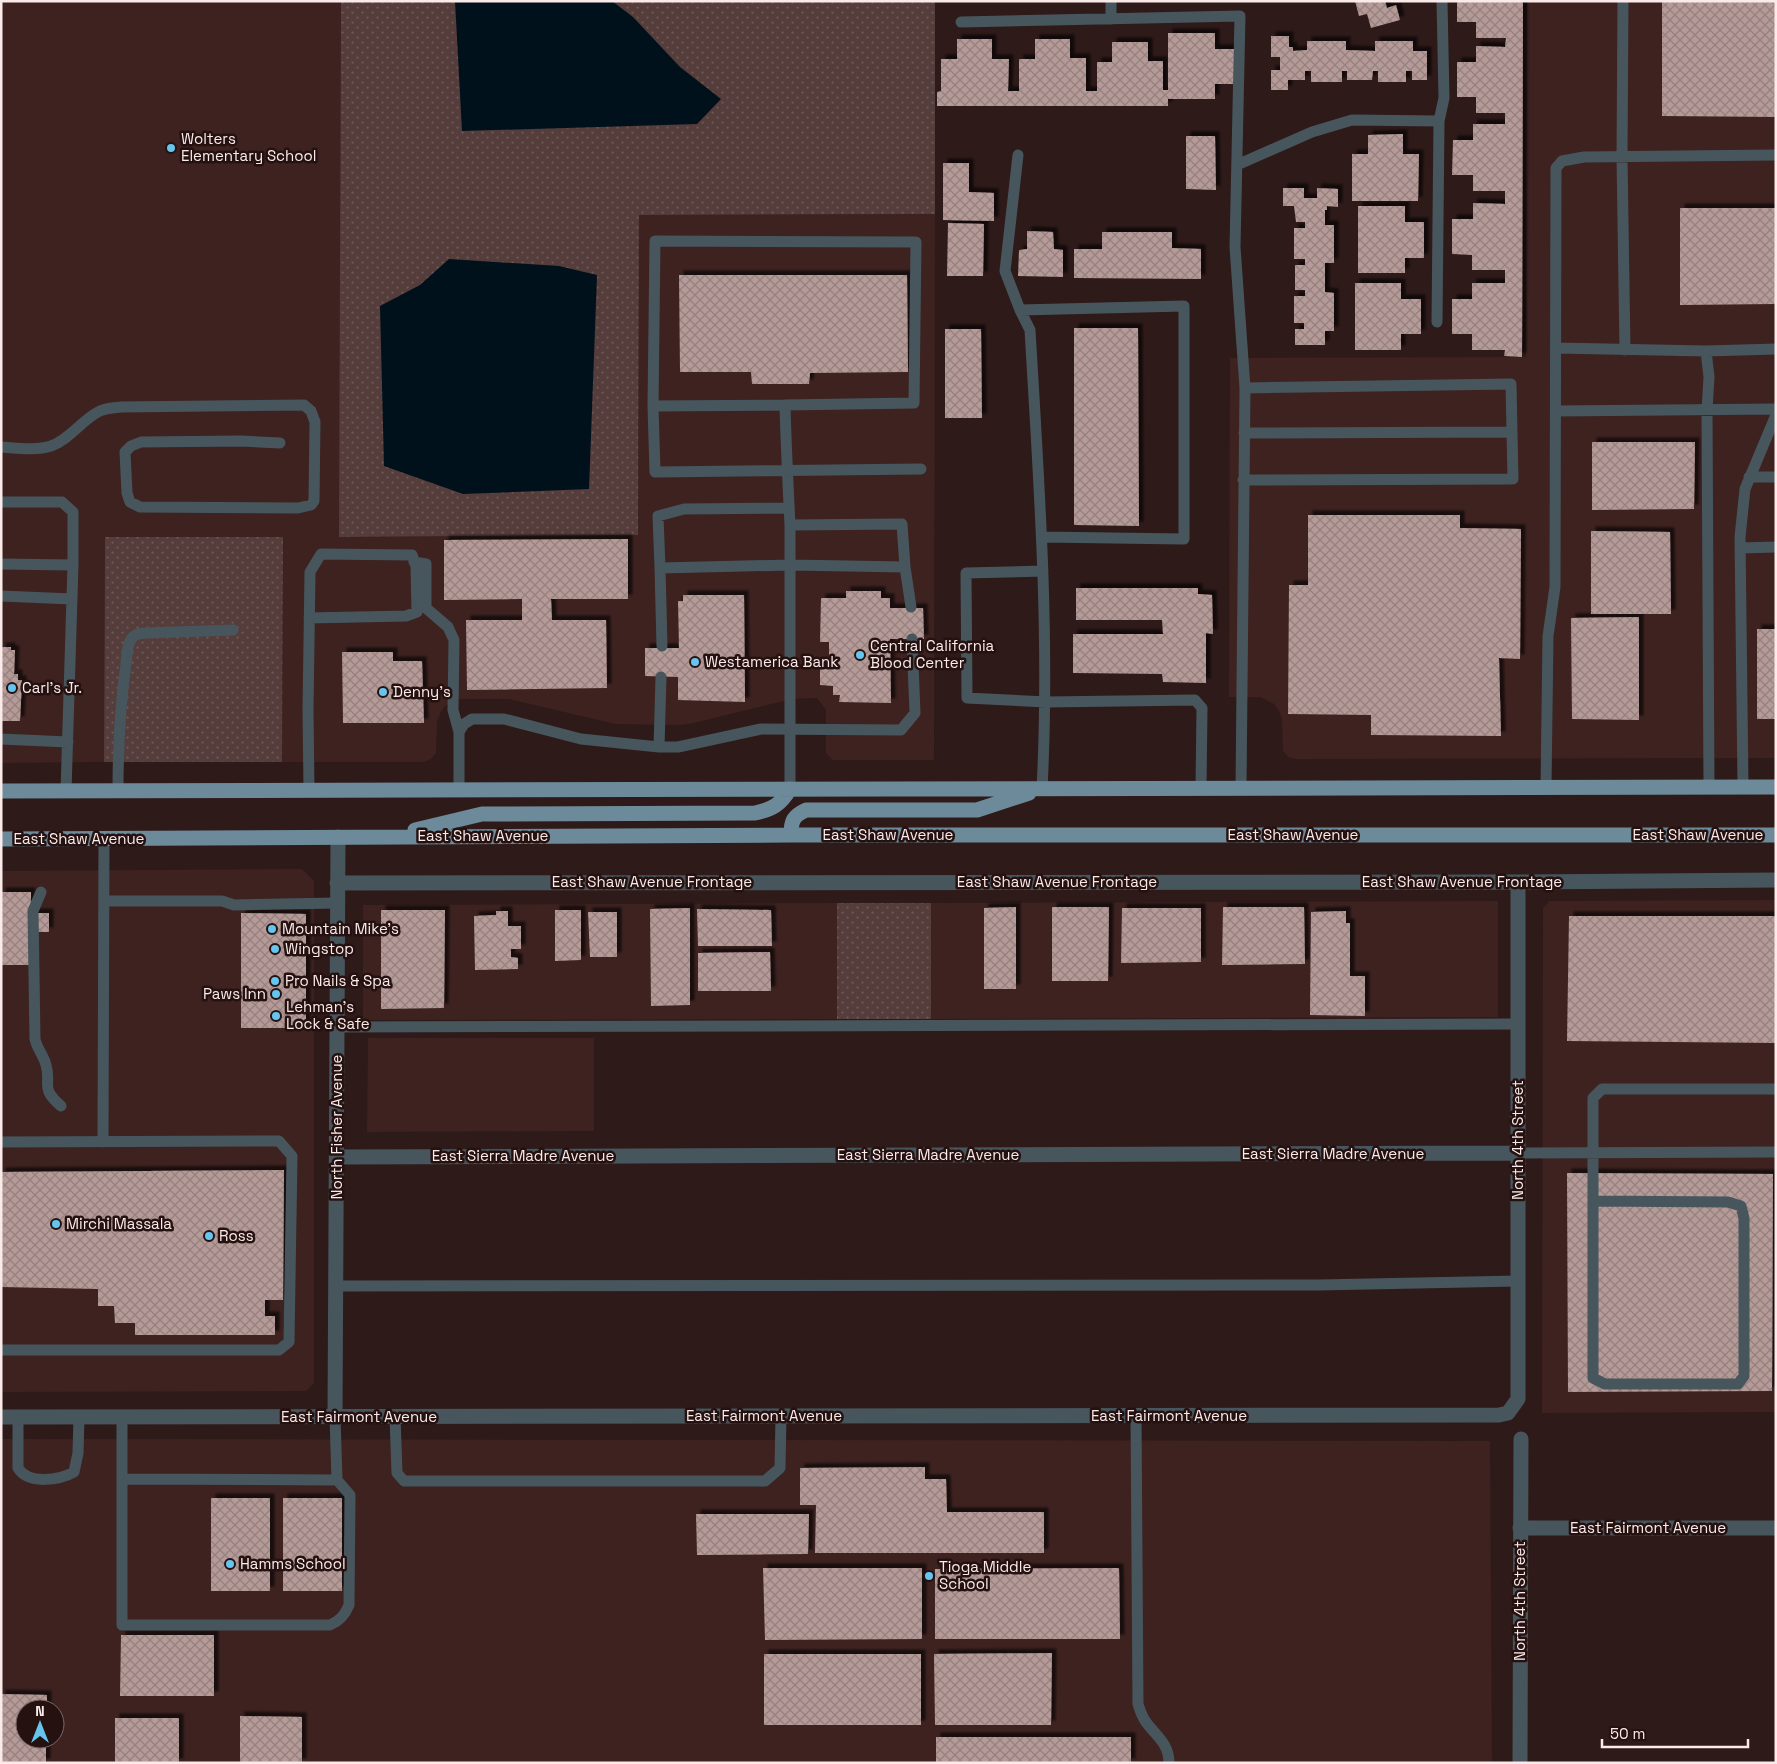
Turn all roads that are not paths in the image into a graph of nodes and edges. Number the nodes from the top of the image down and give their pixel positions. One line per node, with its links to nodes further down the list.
1 (1111, 1): 4 (lane)
2 (1442, 1): 6 (lane)
3 (1623, 1): 9 (lane)
4 (1111, 19): 5 (lane); 10 (lane)
5 (961, 22)
6 (1439, 121): 10 (lane); 12 (lane)
7 (1018, 156): 11 (lane)
8 (1776, 156): 9 (lane)
9 (1622, 157): 13 (lane); 15 (lane)
10 (1237, 165): 17 (lane)
11 (1020, 310): 36 (lane); 36 (lane)
12 (1437, 322)
13 (1556, 348): 15 (lane); 22 (lane)
14 (1776, 348): 16 (lane)
15 (1625, 350): 16 (lane)
16 (1706, 351): 21 (lane)
17 (1245, 388): 24 (lane); 25 (lane)
18 (785, 405): 19 (lane); 19 (lane); 29 (lane)
19 (654, 406): 29 (lane)
20 (1776, 409): 21 (lane)
21 (1707, 410): 22 (lane); 62 (lane)
22 (1556, 411): 61 (lane)
23 (1776, 415): 30 (lane)
24 (1512, 432): 25 (lane); 32 (lane)
25 (1244, 433): 32 (lane)
26 (280, 443): 27 (lane)
27 (1, 447)
28 (921, 469): 29 (lane)
29 (788, 471): 34 (lane)
30 (1750, 477): 31 (lane); 38 (lane)
31 (1776, 477)
32 (1243, 480): 65 (lane)
33 (1, 502): 41 (lane)
34 (789, 508): 35 (lane); 43 (lane)
35 (790, 525): 42 (lane); 44 (lane)
36 (1042, 537): 45 (lane)
37 (1776, 547): 38 (lane)
38 (1740, 548): 60 (lane)
39 (414, 562): 49 (lane); 49 (lane); 56 (lane)
40 (1, 564): 41 (lane)
41 (73, 565): 47 (lane)
42 (790, 565): 43 (lane); 44 (lane); 55 (lane)
43 (660, 568): 52 (lane)
44 (905, 568): 48 (lane)
45 (1043, 571): 54 (lane); 54 (lane)
46 (1, 596): 47 (lane)
47 (72, 599): 58 (lane)
48 (911, 607)
49 (309, 618): 69 (lane)
50 (233, 630): 68 (lane)
51 (912, 639): 55 (lane)
52 (662, 646)
53 (661, 677): 59 (lane)
54 (1046, 702): 64 (lane); 67 (lane)
55 (789, 730): 59 (lane); 66 (lane)
56 (459, 732): 59 (lane); 70 (lane)
57 (1, 740): 58 (lane)
58 (68, 742): 72 (lane)
59 (659, 747)
60 (1743, 786): 62 (main road); 63 (main road)
61 (1546, 787): 62 (main road); 65 (main road)
62 (1709, 787)
63 (1776, 787)
64 (1201, 788): 65 (main road); 67 (main road)
65 (1241, 788)
66 (790, 789): 67 (main road); 70 (main road); 75 (main road)
67 (1042, 789): 73 (main road)
68 (118, 790): 69 (main road); 72 (main road)
69 (309, 790): 70 (main road)
70 (459, 790)
71 (1, 791): 72 (main road)
72 (66, 791)
73 (791, 835): 74 (main road, East Shaw Avenue); 75 (main road, East Shaw Avenue)
74 (1776, 835)
75 (389, 836): 76 (main road, East Shaw Avenue)
76 (338, 837): 78 (main road, East Shaw Avenue); 81 (street, North Fisher Avenue)
77 (1, 839): 78 (main road, East Shaw Avenue)
78 (104, 839): 83 (lane)
79 (1776, 880): 80 (street, East Shaw Avenue Frontage)
80 (1518, 882): 81 (street, East Shaw Avenue Frontage); 85 (street, North 4th Street)
81 (337, 883): 84 (street, North Fisher Avenue)
82 (41, 892): 88 (lane)
83 (104, 901): 84 (lane); 90 (lane)
84 (337, 903): 86 (street, North Fisher Avenue)
85 (1518, 1024): 86 (lane); 92 (street, North 4th Street)
86 (336, 1027): 94 (street, North Fisher Avenue)
87 (1776, 1089): 93 (lane)
88 (61, 1106)
89 (1, 1142): 90 (lane)
90 (103, 1142): 98 (lane)
91 (1776, 1152): 93 (lane)
92 (1518, 1153): 93 (lane); 94 (street, East Sierra Madre Avenue); 96 (street, North 4th Street)
93 (1594, 1153): 95 (lane)
94 (337, 1156): 97 (street, North Fisher Avenue)
95 (1594, 1201): 95 (lane)
96 (1518, 1281): 97 (lane); 99 (street, North 4th Street)
97 (336, 1286): 106 (street, North Fisher Avenue)
98 (1, 1350)
99 (1518, 1399): 101 (street, East Fairmont Avenue)
100 (782, 1416): 101 (street, East Fairmont Avenue); 107 (street, East Fairmont Avenue); 107 (lane)
101 (1136, 1416): 113 (lane)
102 (1, 1417): 103 (street, East Fairmont Avenue)
103 (18, 1417): 104 (street, East Fairmont Avenue); 104 (lane)
104 (80, 1417): 105 (street, East Fairmont Avenue)
105 (122, 1417): 106 (street, East Fairmont Avenue); 109 (lane)
106 (335, 1417): 107 (street, East Fairmont Avenue); 110 (lane)
107 (395, 1417)
108 (1521, 1439): 111 (street, North 4th Street)
109 (122, 1479): 110 (lane); 110 (lane)
110 (336, 1480)
111 (1520, 1528): 112 (street, East Fairmont Avenue); 114 (street, North 4th Street)
112 (1776, 1528)
113 (1169, 1763)
114 (1520, 1763)

